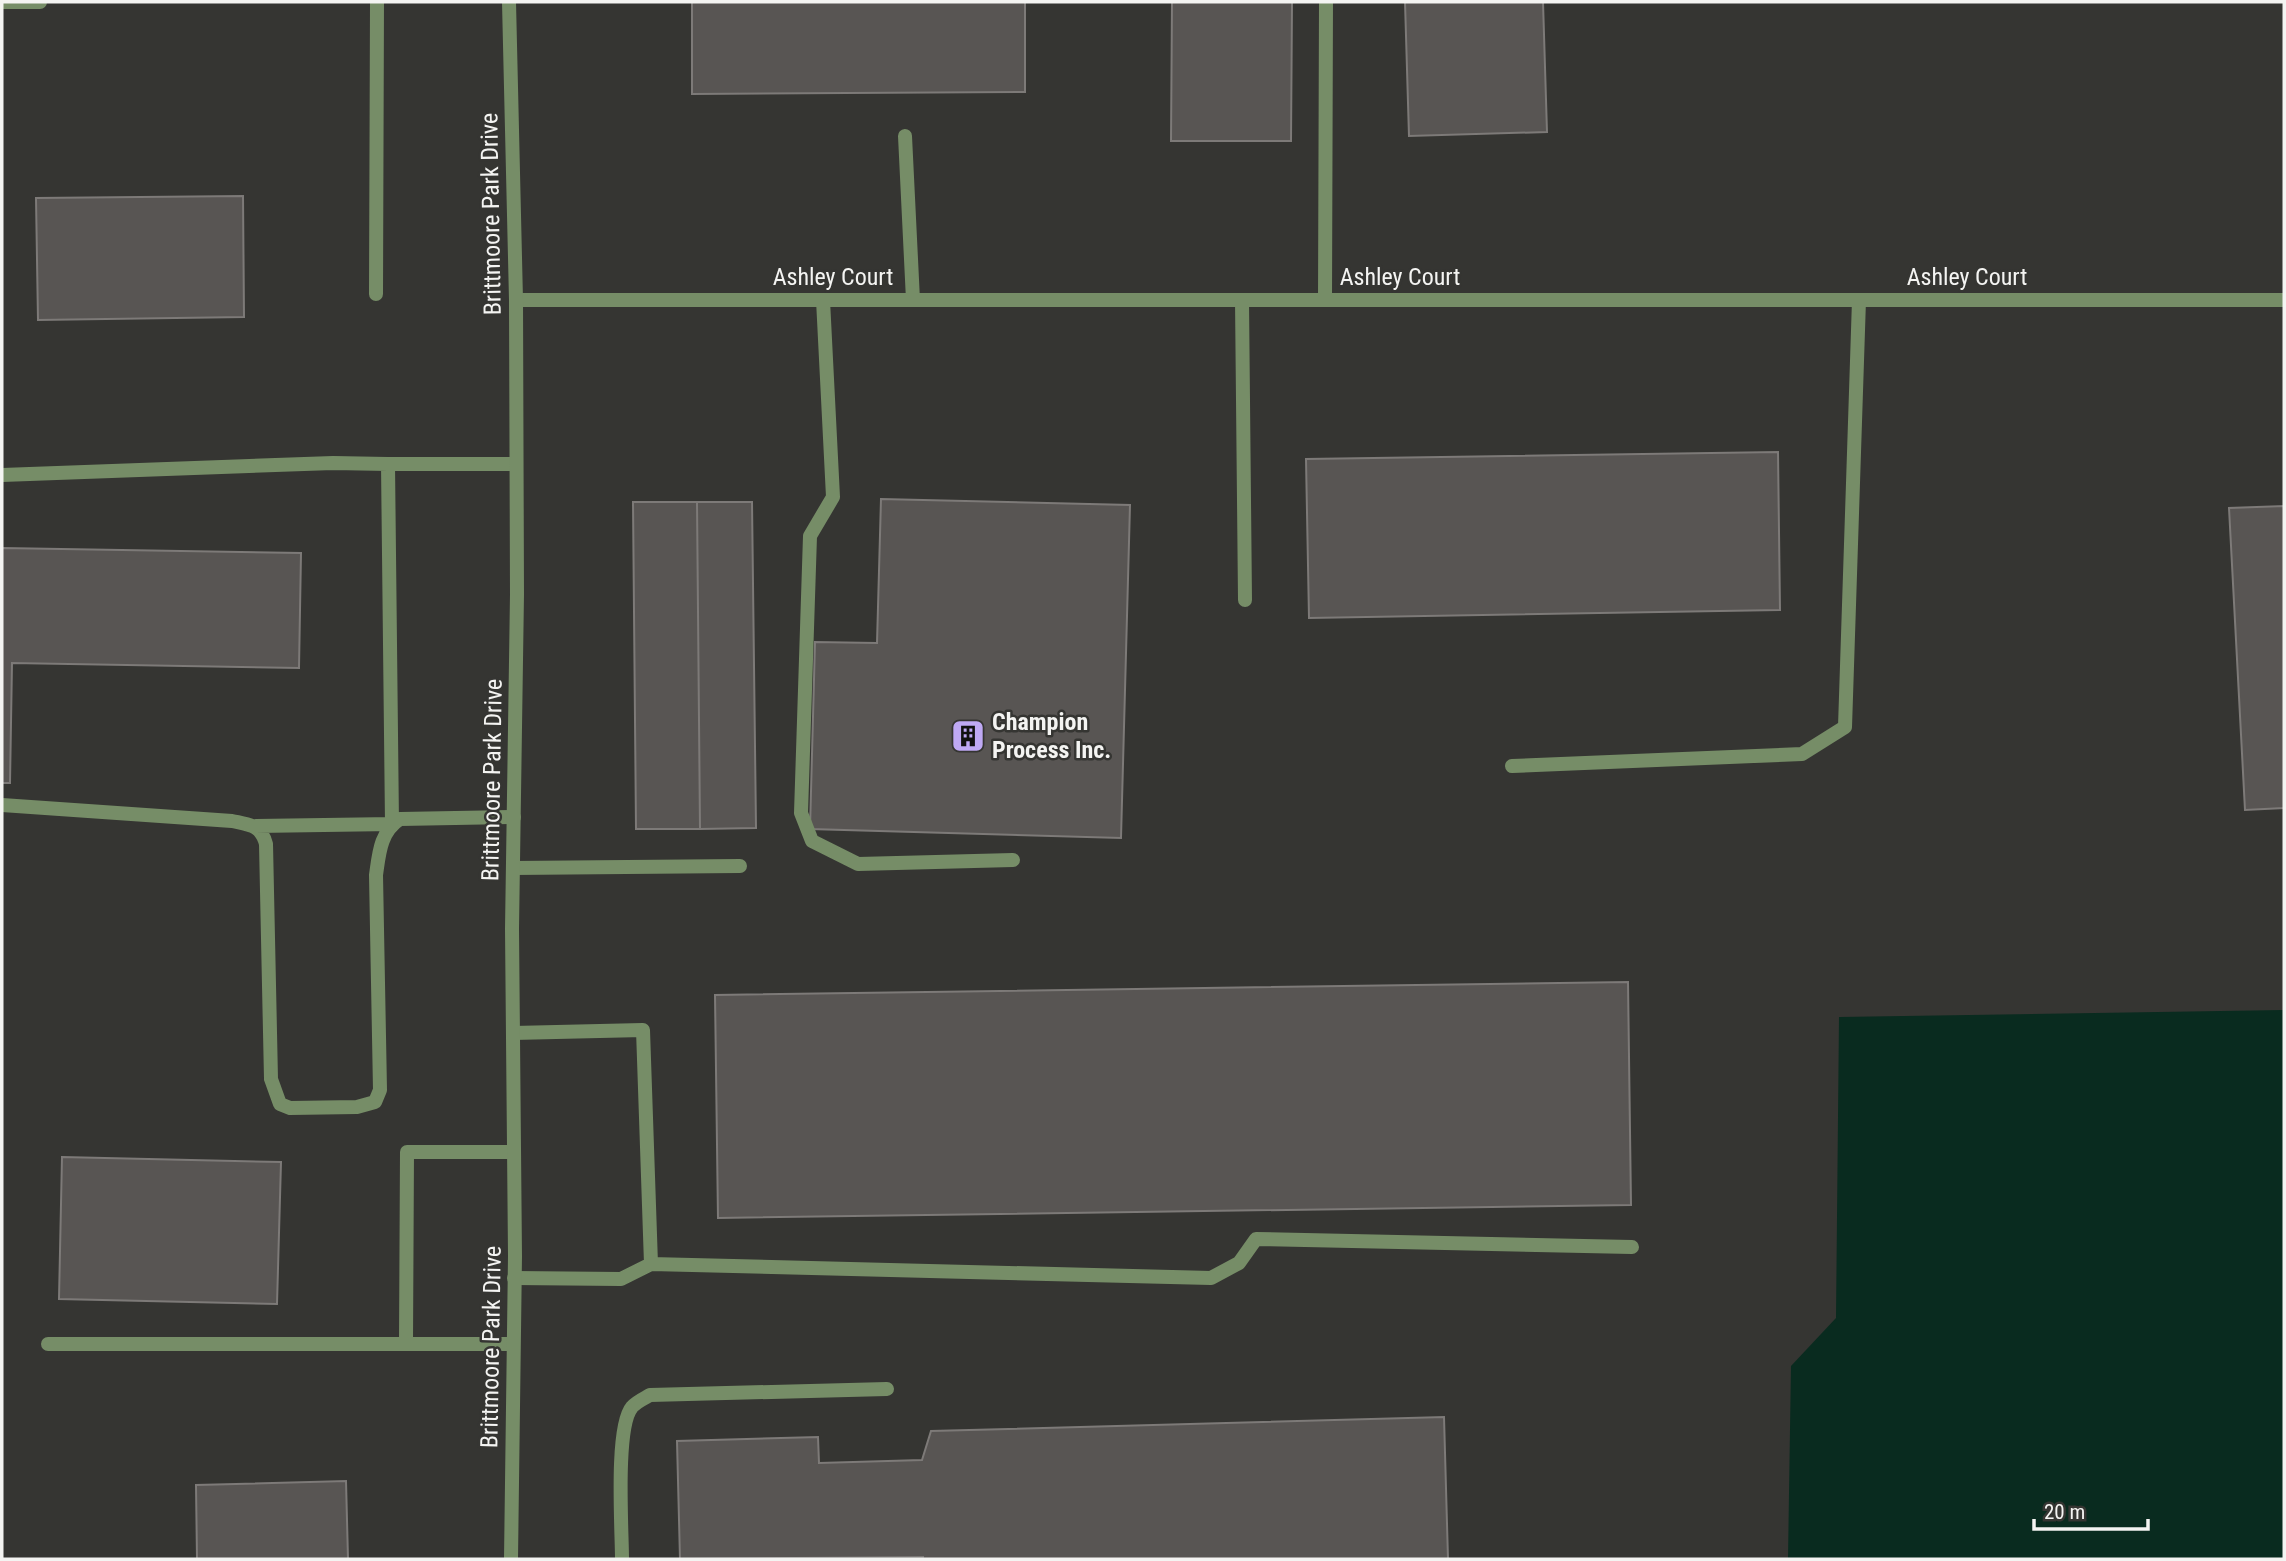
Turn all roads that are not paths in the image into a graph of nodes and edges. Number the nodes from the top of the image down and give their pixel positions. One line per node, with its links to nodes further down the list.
1 (2, 2): 2 (street)
2 (40, 2)
3 (377, 2): 7 (street)
4 (509, 2): 8 (street, Brittmoore Park Drive)
5 (1326, 2): 12 (street)
6 (905, 136): 10 (street)
7 (376, 294)
8 (516, 300): 9 (street, Ashley Court); 16 (street, Brittmoore Park Drive)
9 (823, 300): 10 (street, Ashley Court); 24 (street)
10 (913, 300): 11 (street, Ashley Court)
11 (1242, 300): 12 (street, Ashley Court); 18 (street)
12 (1325, 300): 13 (street, Ashley Court)
13 (1859, 300): 14 (street, Ashley Court); 19 (street)
14 (2284, 300)
15 (388, 464): 16 (street); 17 (street); 22 (street)
16 (516, 464): 21 (street, Brittmoore Park Drive)
17 (2, 475)
18 (1245, 600)
19 (1513, 766)
20 (2, 805): 23 (street)
21 (514, 817): 22 (street); 26 (street, Brittmoore Park Drive)
22 (392, 824): 23 (street); 23 (street)
23 (256, 826)
24 (1013, 859)
25 (740, 866): 26 (street)
26 (513, 868): 27 (street, Brittmoore Park Drive)
27 (513, 1032): 28 (street, Brittmoore Park Drive); 30 (street)
28 (514, 1152): 31 (street, Brittmoore Park Drive); 32 (street)
29 (1632, 1247): 30 (street)
30 (651, 1264): 31 (street)
31 (514, 1278): 34 (street, Brittmoore Park Drive)
32 (406, 1343): 33 (street); 34 (street)
33 (48, 1344)
34 (513, 1344): 36 (street, Brittmoore Park Drive)
35 (887, 1389): 37 (street)
36 (511, 1559)
37 (622, 1559)

